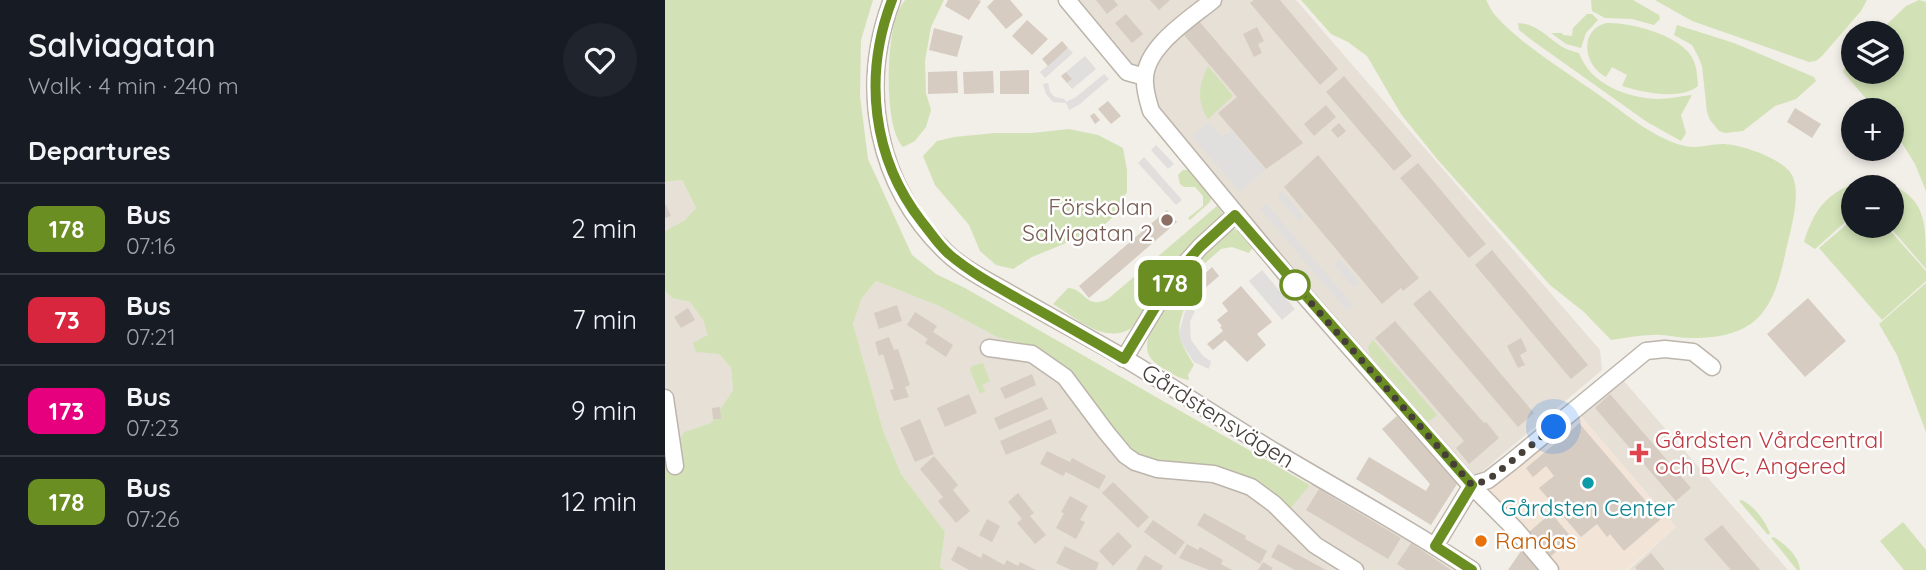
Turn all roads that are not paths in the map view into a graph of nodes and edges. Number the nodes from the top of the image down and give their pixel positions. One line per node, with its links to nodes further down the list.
1 (892, 0): 9 (street, Gårdstensvägen)
2 (1067, 0): 6 (street)
3 (1186, 0): 5 (street)
4 (1213, 0): 5 (street)
5 (1199, 12): 6 (street)
6 (1145, 77): 7 (street)
7 (1235, 215): 9 (street); 13 (street)
8 (989, 348): 15 (street)
9 (1124, 359): 14 (street, Gårdstensvägen)
10 (1712, 367): 13 (street)
11 (665, 398): 12 (street)
12 (675, 466)
13 (1472, 485): 14 (street); 17 (street)
14 (1435, 546): 16 (street, Gårdstensvägen)
15 (1355, 570)
16 (1472, 570)
17 (1550, 570)

